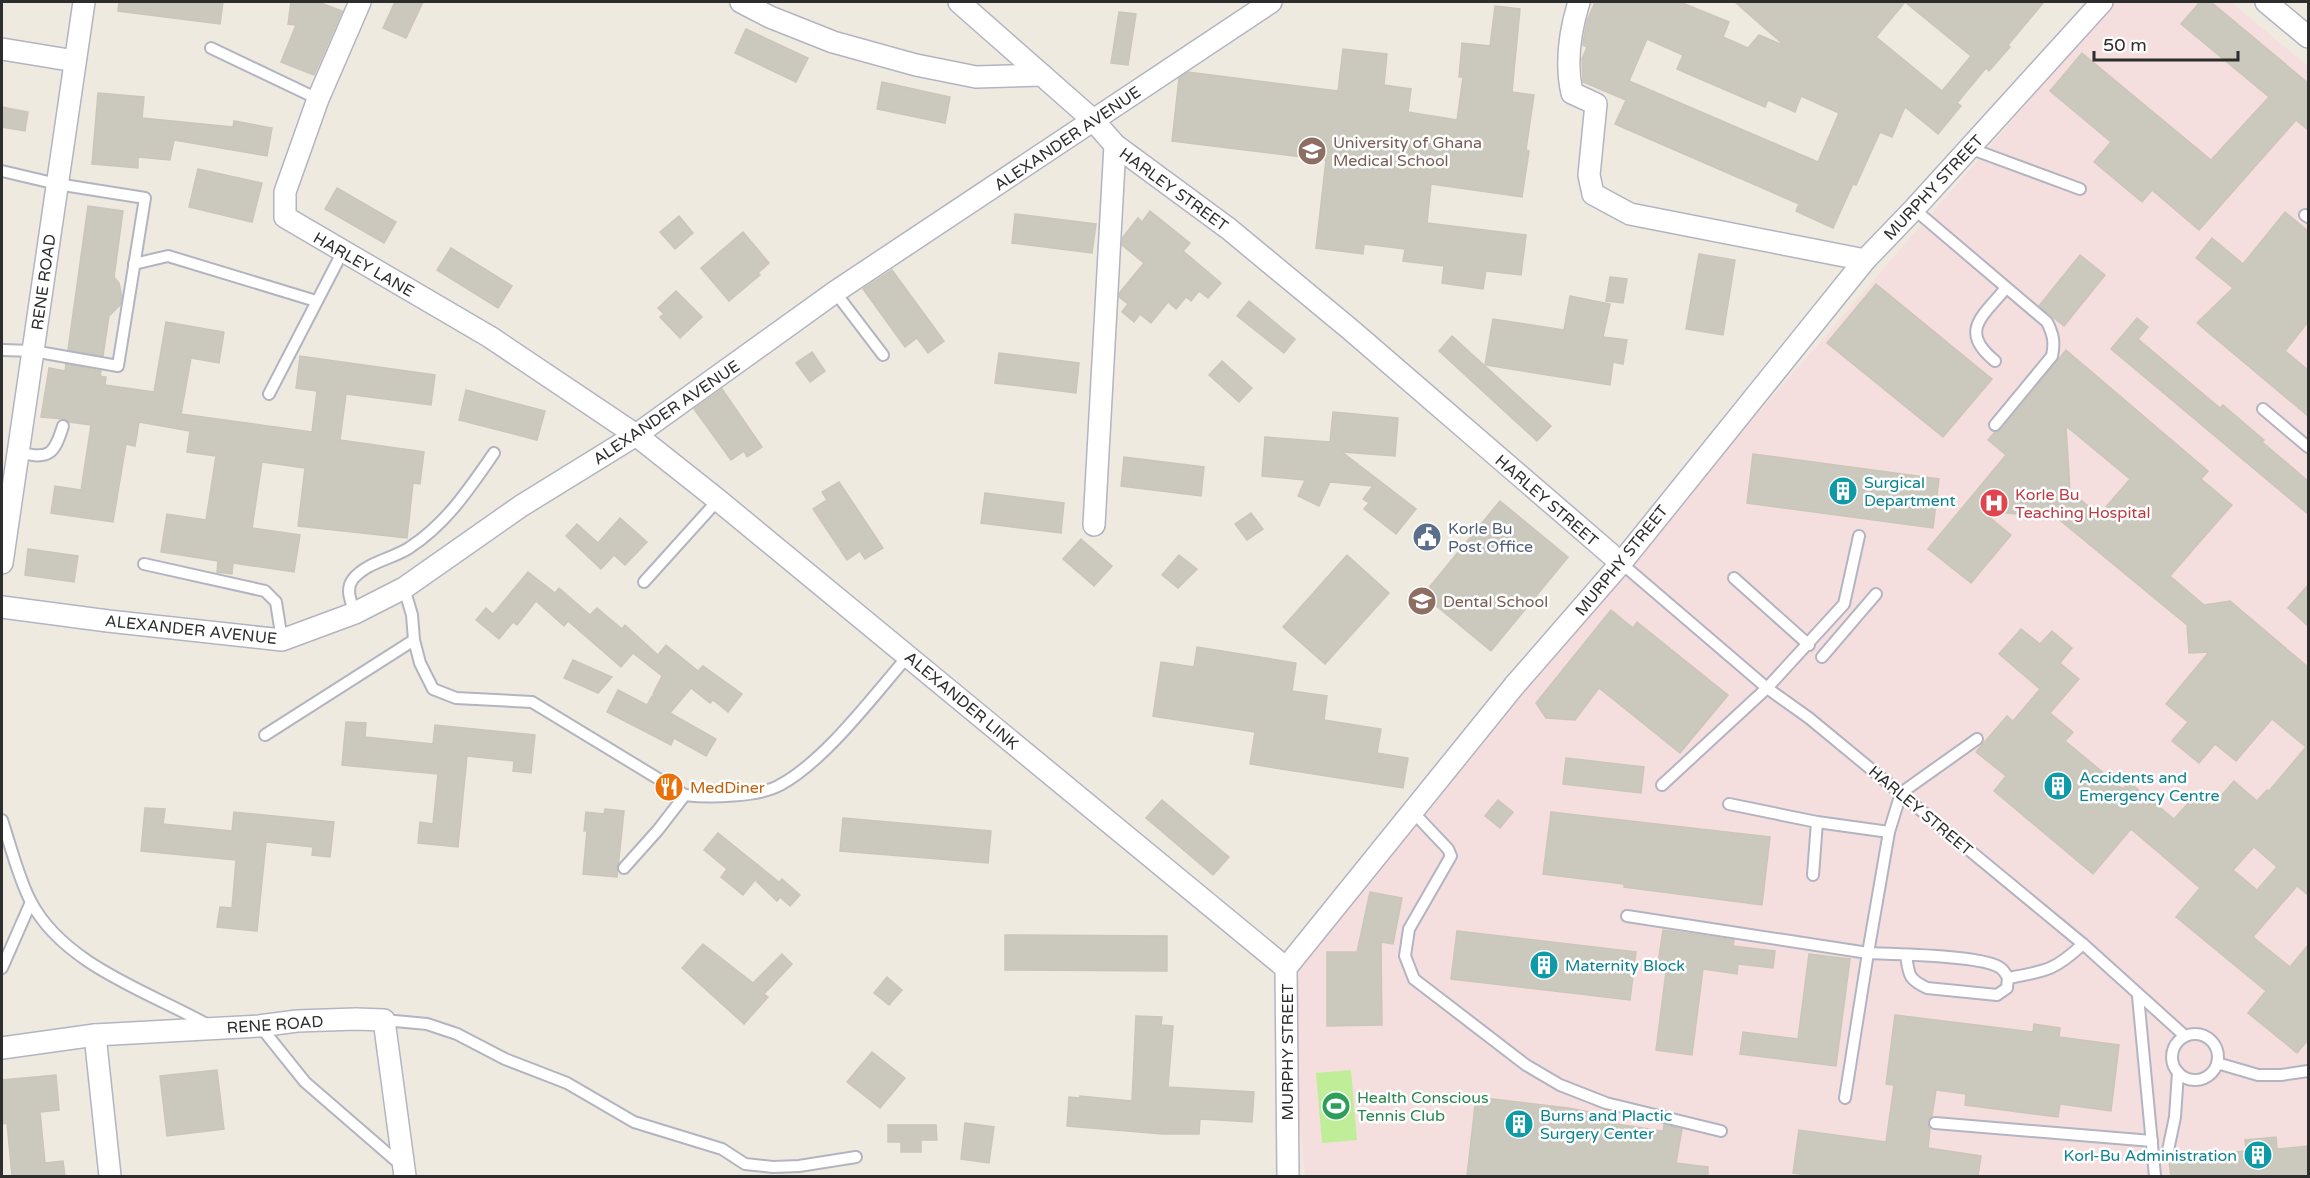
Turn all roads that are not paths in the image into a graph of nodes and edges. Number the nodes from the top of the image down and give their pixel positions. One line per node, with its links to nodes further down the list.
1 (84, 2): 12 (street, RENE ROAD)
2 (360, 2): 14 (street, HARLEY LANE)
3 (741, 2): 13 (street)
4 (959, 2): 13 (street, HARLEY STREET)
5 (1271, 2): 15 (street, ALEXANDER AVENUE)
6 (1580, 2): 23 (street)
7 (2102, 2): 17 (street, MURPHY STREET)
8 (2266, 2): 9 (street)
9 (2308, 37)
10 (211, 48): 14 (lane)
11 (2, 49): 12 (street)
12 (75, 61): 19 (street, RENE ROAD)
13 (1042, 75): 15 (street, HARLEY STREET)
14 (318, 99): 22 (street, HARLEY LANE)
15 (1093, 120): 16 (street, HARLEY STREET); 26 (street, ALEXANDER AVENUE)
16 (1115, 145): 41 (street); 45 (street, HARLEY STREET)
17 (1969, 148): 20 (lane); 21 (street, MURPHY STREET)
18 (2, 171): 19 (lane)
19 (57, 184): 24 (lane); 29 (street, RENE ROAD)
20 (2080, 189)
21 (1914, 209): 23 (street, MURPHY STREET); 25 (lane)
22 (343, 251): 27 (lane); 36 (street, HARLEY LANE)
23 (1865, 260): 45 (street, MURPHY STREET)
24 (134, 264): 27 (lane); 29 (lane)
25 (2006, 288): 31 (lane); 34 (lane)
26 (836, 292): 30 (lane); 36 (street, ALEXANDER AVENUE)
27 (315, 301): 32 (lane)
28 (2, 350): 29 (lane)
29 (33, 351): 38 (street, RENE ROAD)
30 (883, 356)
31 (1995, 361)
32 (269, 394)
33 (2263, 409): 37 (lane)
34 (1995, 425)
35 (63, 426): 38 (lane)
36 (636, 435): 40 (street, ALEXANDER LINK); 48 (street, ALEXANDER AVENUE)
37 (2308, 447)
38 (18, 452): 43 (street, RENE ROAD)
39 (494, 453): 51 (lane)
40 (718, 500): 47 (lane); 55 (street, ALEXANDER LINK)
41 (1094, 525)
42 (1859, 536): 54 (lane)
43 (3, 550)
44 (144, 564): 52 (lane)
45 (1621, 564): 57 (lane, HARLEY STREET); 64 (street, MURPHY STREET)
46 (1734, 578): 54 (lane)
47 (645, 582)
48 (404, 588): 51 (street, ALEXANDER AVENUE); 53 (lane)
49 (1876, 594): 56 (lane)
50 (2, 608): 52 (street, ALEXANDER AVENUE)
51 (355, 614): 52 (street, ALEXANDER AVENUE)
52 (282, 640)
53 (414, 640): 58 (lane); 62 (lane)
54 (1809, 645): 57 (lane)
55 (909, 656): 62 (lane); 76 (street, ALEXANDER LINK)
56 (1822, 657)
57 (1767, 688): 60 (lane); 61 (lane, HARLEY STREET)
58 (265, 735)
59 (1977, 739): 61 (lane)
60 (1662, 785)
61 (1901, 793): 67 (lane); 72 (lane, HARLEY STREET)
62 (685, 795): 68 (lane)
63 (1729, 804): 66 (lane)
64 (1412, 811): 76 (street, MURPHY STREET); 90 (lane)
65 (2, 820): 70 (lane, RENE ROAD)
66 (1817, 822): 67 (lane); 69 (lane)
67 (1889, 832): 73 (lane)
68 (624, 868)
69 (1813, 875)
70 (31, 902): 75 (lane); 81 (lane, RENE ROAD)
71 (1627, 916): 73 (lane)
72 (2083, 945): 77 (lane); 78 (lane, HARLEY STREET)
73 (1868, 953): 74 (lane); 88 (lane)
74 (1905, 955): 77 (lane); 77 (lane)
75 (2, 968)
76 (1286, 968): 96 (street, MURPHY STREET)
77 (2008, 978)
78 (2138, 996): 83 (lane, HARLEY STREET); 91 (lane)
79 (384, 1020): 80 (street, RENE ROAD); 93 (lane); 94 (street)
80 (259, 1026): 81 (street, RENE ROAD); 94 (lane)
81 (214, 1028): 82 (street)
82 (95, 1035): 84 (street); 95 (street)
83 (2185, 1036): 85 (lane, HARLEY STREET); 87 (lane)
84 (2, 1048)
85 (2217, 1063): 86 (lane); 87 (lane)
86 (2308, 1071)
87 (2178, 1072): 92 (lane)
88 (1845, 1098)
89 (1935, 1123): 91 (lane)
90 (1721, 1131)
91 (2152, 1141): 97 (lane)
92 (2167, 1155)
93 (856, 1156)
94 (405, 1172)
95 (110, 1176)
96 (1288, 1176)
97 (2155, 1176)

